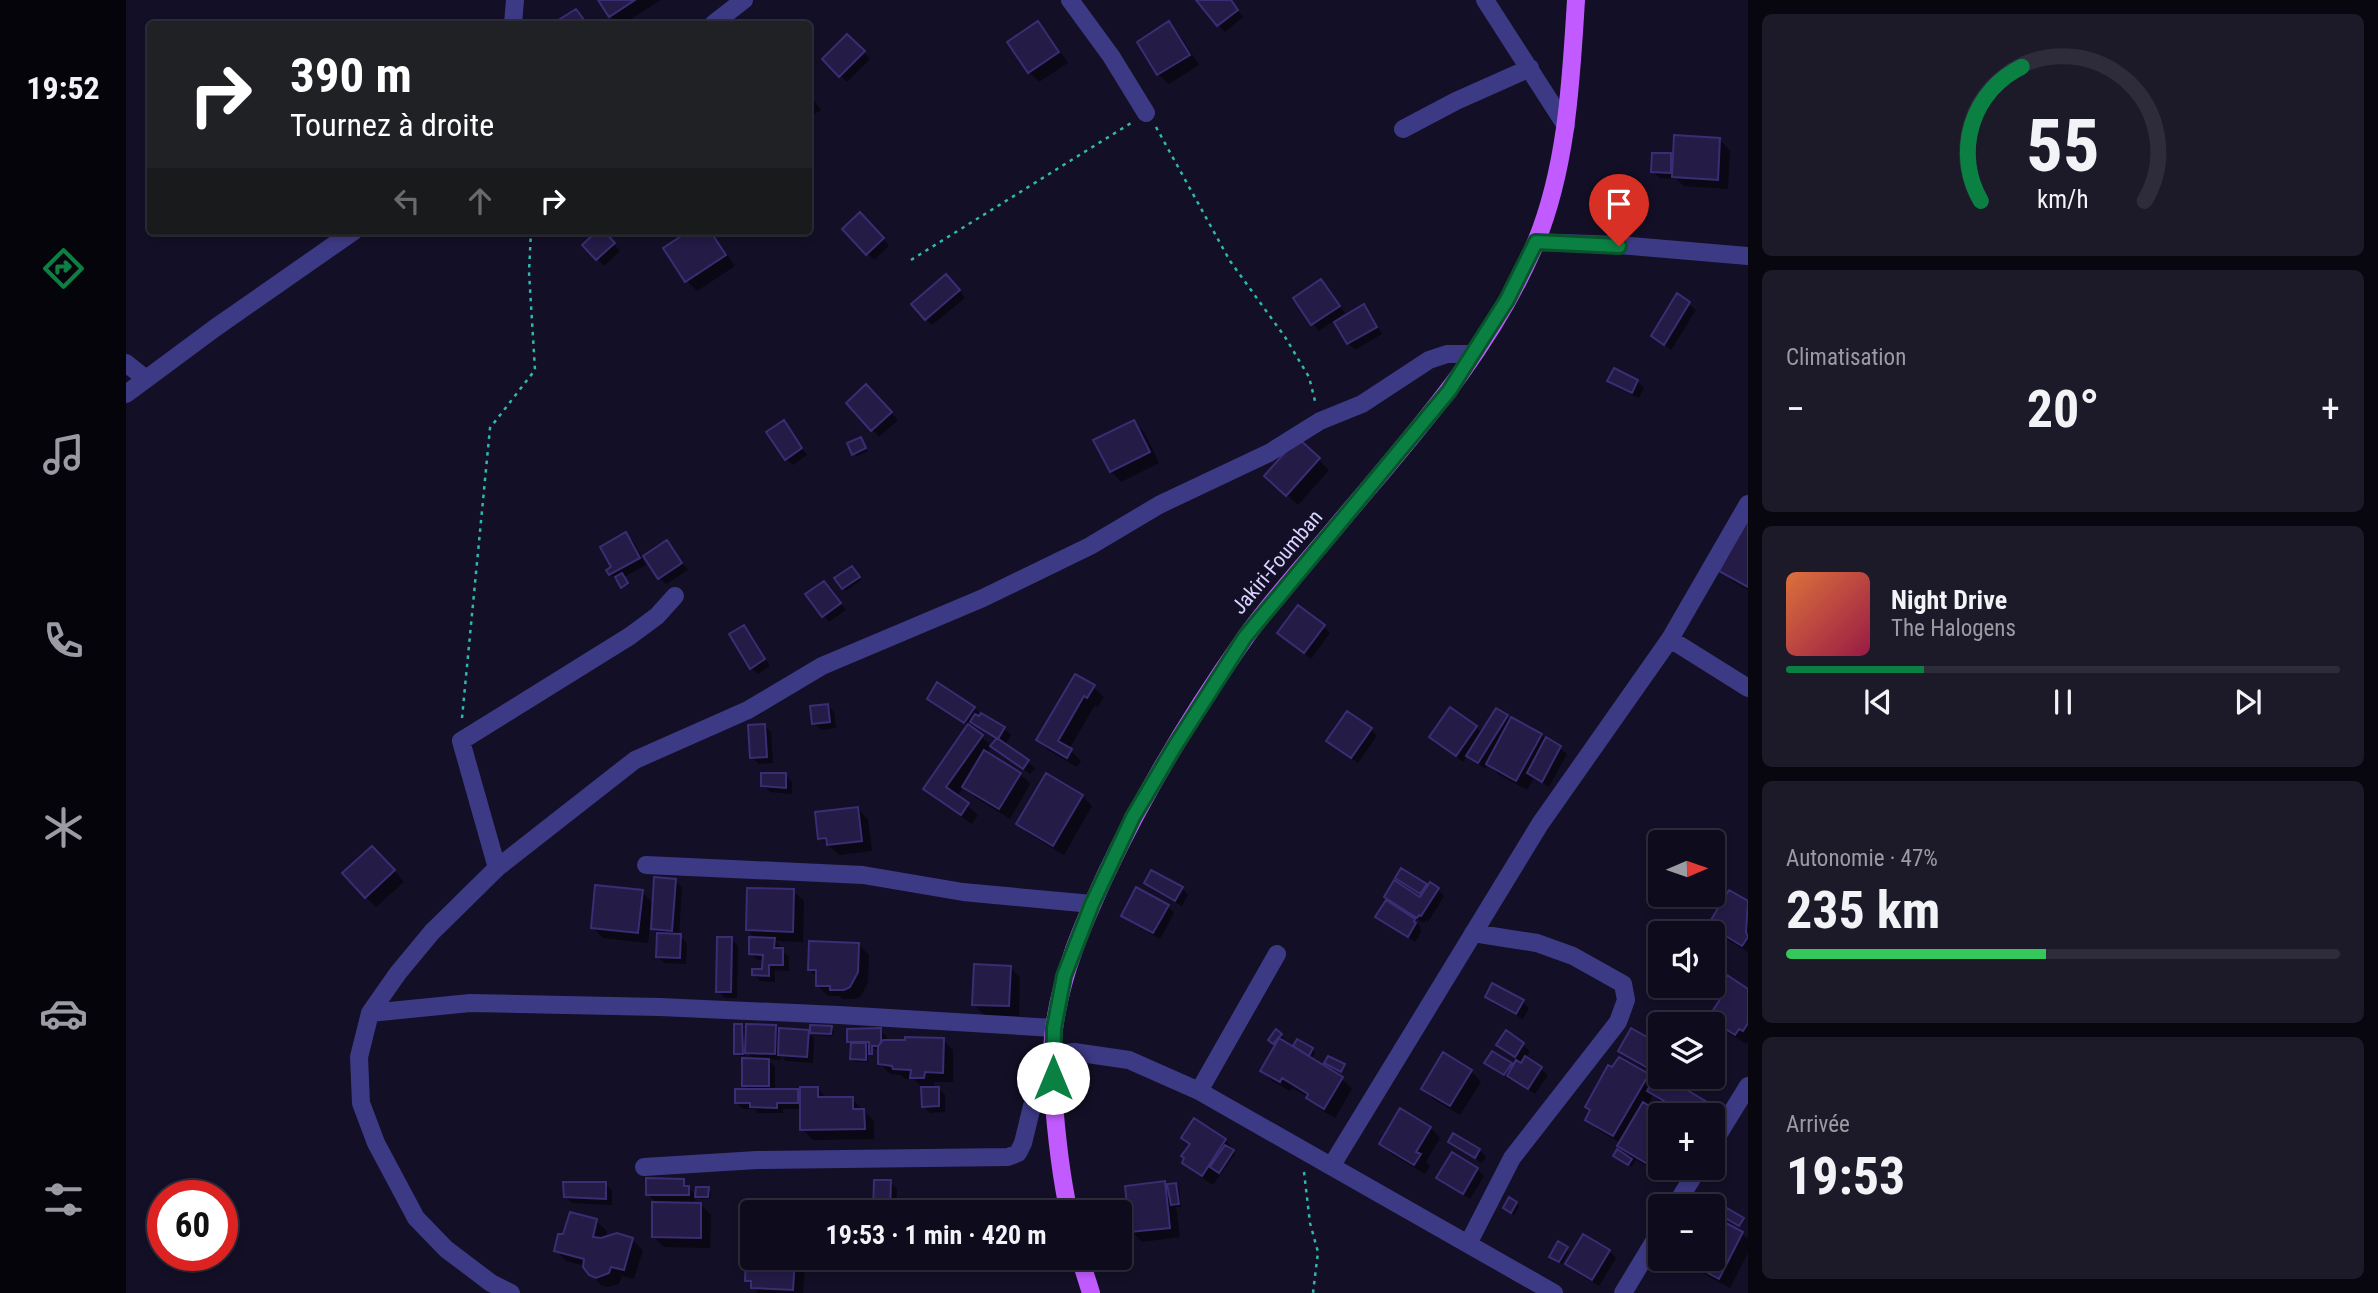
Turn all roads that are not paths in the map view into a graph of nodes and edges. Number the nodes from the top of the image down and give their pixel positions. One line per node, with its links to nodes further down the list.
1 (514, 0): 6 (street)
2 (744, 0): 7 (street)
3 (1070, 0): 9 (street)
4 (1485, 0): 8 (street)
5 (1576, 0): 10 (main road, Jakiri-Foumban)
6 (513, 21)
7 (717, 21)
8 (1530, 68): 10 (street); 11 (street)
9 (1146, 113)
10 (1566, 126): 13 (main road, Jakiri-Foumban)
11 (1403, 129)
12 (348, 235): 17 (street)
13 (1536, 242): 14 (street); 15 (main road, Jakiri-Foumban)
14 (1748, 256)
15 (1474, 354): 24 (street); 25 (main road, Jakiri-Foumban)
16 (126, 363): 17 (street)
17 (146, 379): 18 (street)
18 (126, 394)
19 (1748, 503): 21 (street)
20 (675, 596): 24 (street)
21 (1670, 639): 22 (street); 26 (street)
22 (1748, 688)
23 (646, 865): 25 (street)
24 (497, 868): 28 (street)
25 (1092, 904): 29 (main road, Jakiri-Foumban)
26 (1473, 933): 34 (street); 37 (street)
27 (1277, 954): 32 (street)
28 (370, 1013): 29 (street); 40 (street)
29 (1054, 1028): 30 (main road, Jakiri-Foumban)
30 (1052, 1055): 32 (street); 35 (street); 36 (main road, Jakiri-Foumban)
31 (1748, 1086): 33 (street)
32 (1199, 1091): 34 (street)
33 (1725, 1123)
34 (1332, 1165): 37 (street)
35 (644, 1167)
36 (1067, 1200)
37 (1468, 1244): 42 (street)
38 (1648, 1252): 43 (street)
39 (1084, 1270): 41 (main road)
40 (511, 1293)
41 (1091, 1293)
42 (1554, 1293)
43 (1623, 1293)

